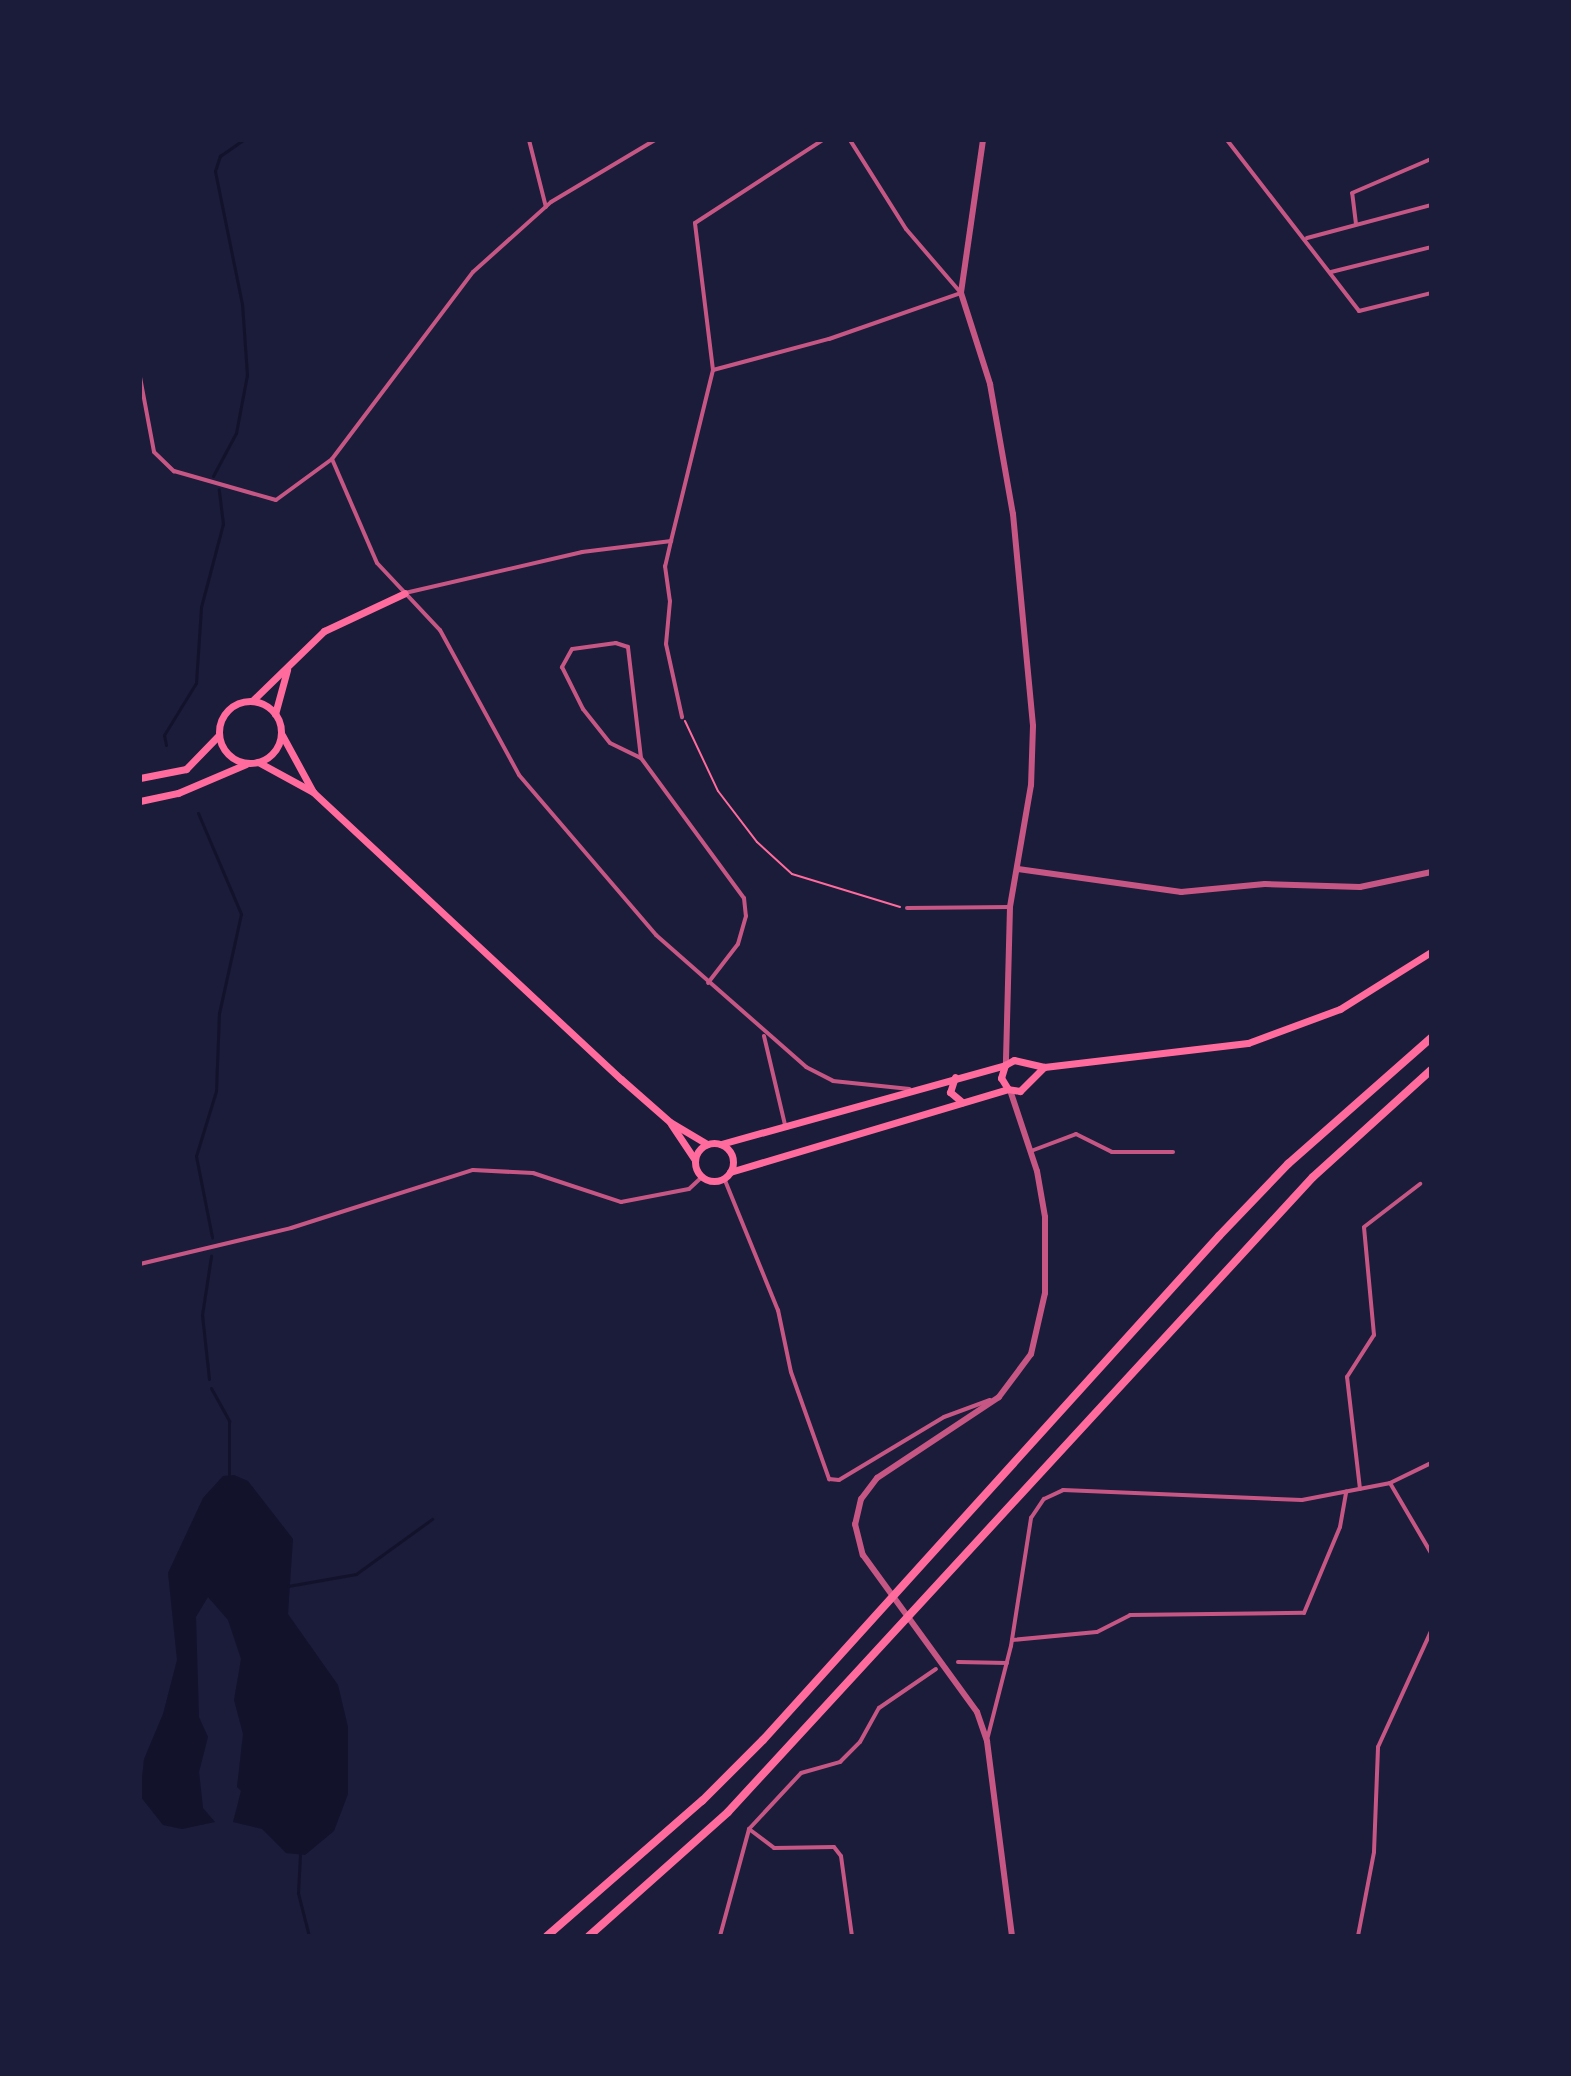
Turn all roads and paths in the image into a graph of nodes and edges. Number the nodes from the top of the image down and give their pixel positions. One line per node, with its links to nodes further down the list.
1 (529, 140): 9 (street)
2 (655, 140): 9 (street)
3 (823, 140): 16 (street)
4 (850, 140): 14 (street)
5 (983, 140): 14 (street)
6 (1227, 140): 11 (street)
7 (1431, 159): 10 (street)
8 (1431, 205): 10 (street)
9 (546, 207): 18 (street)
10 (1356, 224): 11 (street)
11 (1307, 238): 13 (street)
12 (1431, 247): 13 (street)
13 (1331, 272): 15 (street)
14 (961, 293): 16 (street); 32 (street)
15 (1431, 293)
16 (713, 370): 19 (street)
17 (140, 377): 18 (street)
18 (332, 459): 20 (street)
19 (671, 541): 20 (street); 24 (street)
20 (405, 593): 21 (main road); 37 (street)
21 (288, 668): 22 (main road); 23 (main road)
22 (253, 700): 23 (main road); 26 (main road)
23 (275, 714): 25 (main road)
24 (682, 717): 35 (path)
25 (281, 731): 28 (main road); 30 (main road)
26 (219, 735): 28 (main road); 29 (main road)
27 (641, 758): 27 (street); 37 (street)
28 (254, 762): 30 (main road); 31 (main road)
29 (140, 778)
30 (313, 792): 52 (main road)
31 (140, 801)
32 (1018, 869): 33 (street); 34 (street)
33 (1431, 872)
34 (1010, 907): 35 (street); 40 (street)
35 (907, 908)
36 (1431, 952): 42 (main road)
37 (708, 983): 38 (street)
38 (763, 1033): 46 (street); 53 (street)
39 (1431, 1038): 76 (highway)
40 (1008, 1063): 41 (main road); 44 (main road); 47 (main road)
41 (1026, 1063): 42 (main road); 45 (main road)
42 (1044, 1067): 45 (main road)
43 (1431, 1070): 77 (highway)
44 (955, 1077): 46 (main road); 51 (main road)
45 (1032, 1079): 48 (main road)
46 (914, 1089): 53 (main road)
47 (1009, 1090): 48 (main road); 49 (main road); 50 (street)
48 (1020, 1091): 50 (street)
49 (997, 1093): 50 (street); 51 (main road)
50 (1015, 1102): 56 (street)
51 (964, 1103): 59 (main road)
52 (670, 1122): 54 (main road); 58 (main road)
53 (785, 1126): 55 (main road)
54 (707, 1144): 55 (main road); 58 (main road)
55 (721, 1144): 59 (main road)
56 (1031, 1151): 57 (street); 63 (street)
57 (1173, 1152)
58 (695, 1160): 60 (main road)
59 (727, 1175): 60 (main road); 63 (street)
60 (702, 1177): 62 (street)
61 (1420, 1184): 66 (street)
62 (140, 1264)
63 (999, 1397): 74 (street)
64 (1431, 1463): 65 (street)
65 (1390, 1483): 66 (street); 68 (street)
66 (1360, 1489): 67 (street)
67 (1346, 1492): 70 (street); 70 (street)
68 (1431, 1553)
69 (1431, 1631): 81 (street)
70 (1012, 1640): 72 (street)
71 (958, 1662): 72 (street)
72 (1007, 1663): 74 (street)
73 (936, 1669): 75 (street)
74 (987, 1741): 80 (street)
75 (749, 1829): 78 (street); 79 (street)
76 (547, 1936)
77 (589, 1936)
78 (720, 1936)
79 (852, 1936)
80 (1012, 1936)
81 (1358, 1936)

